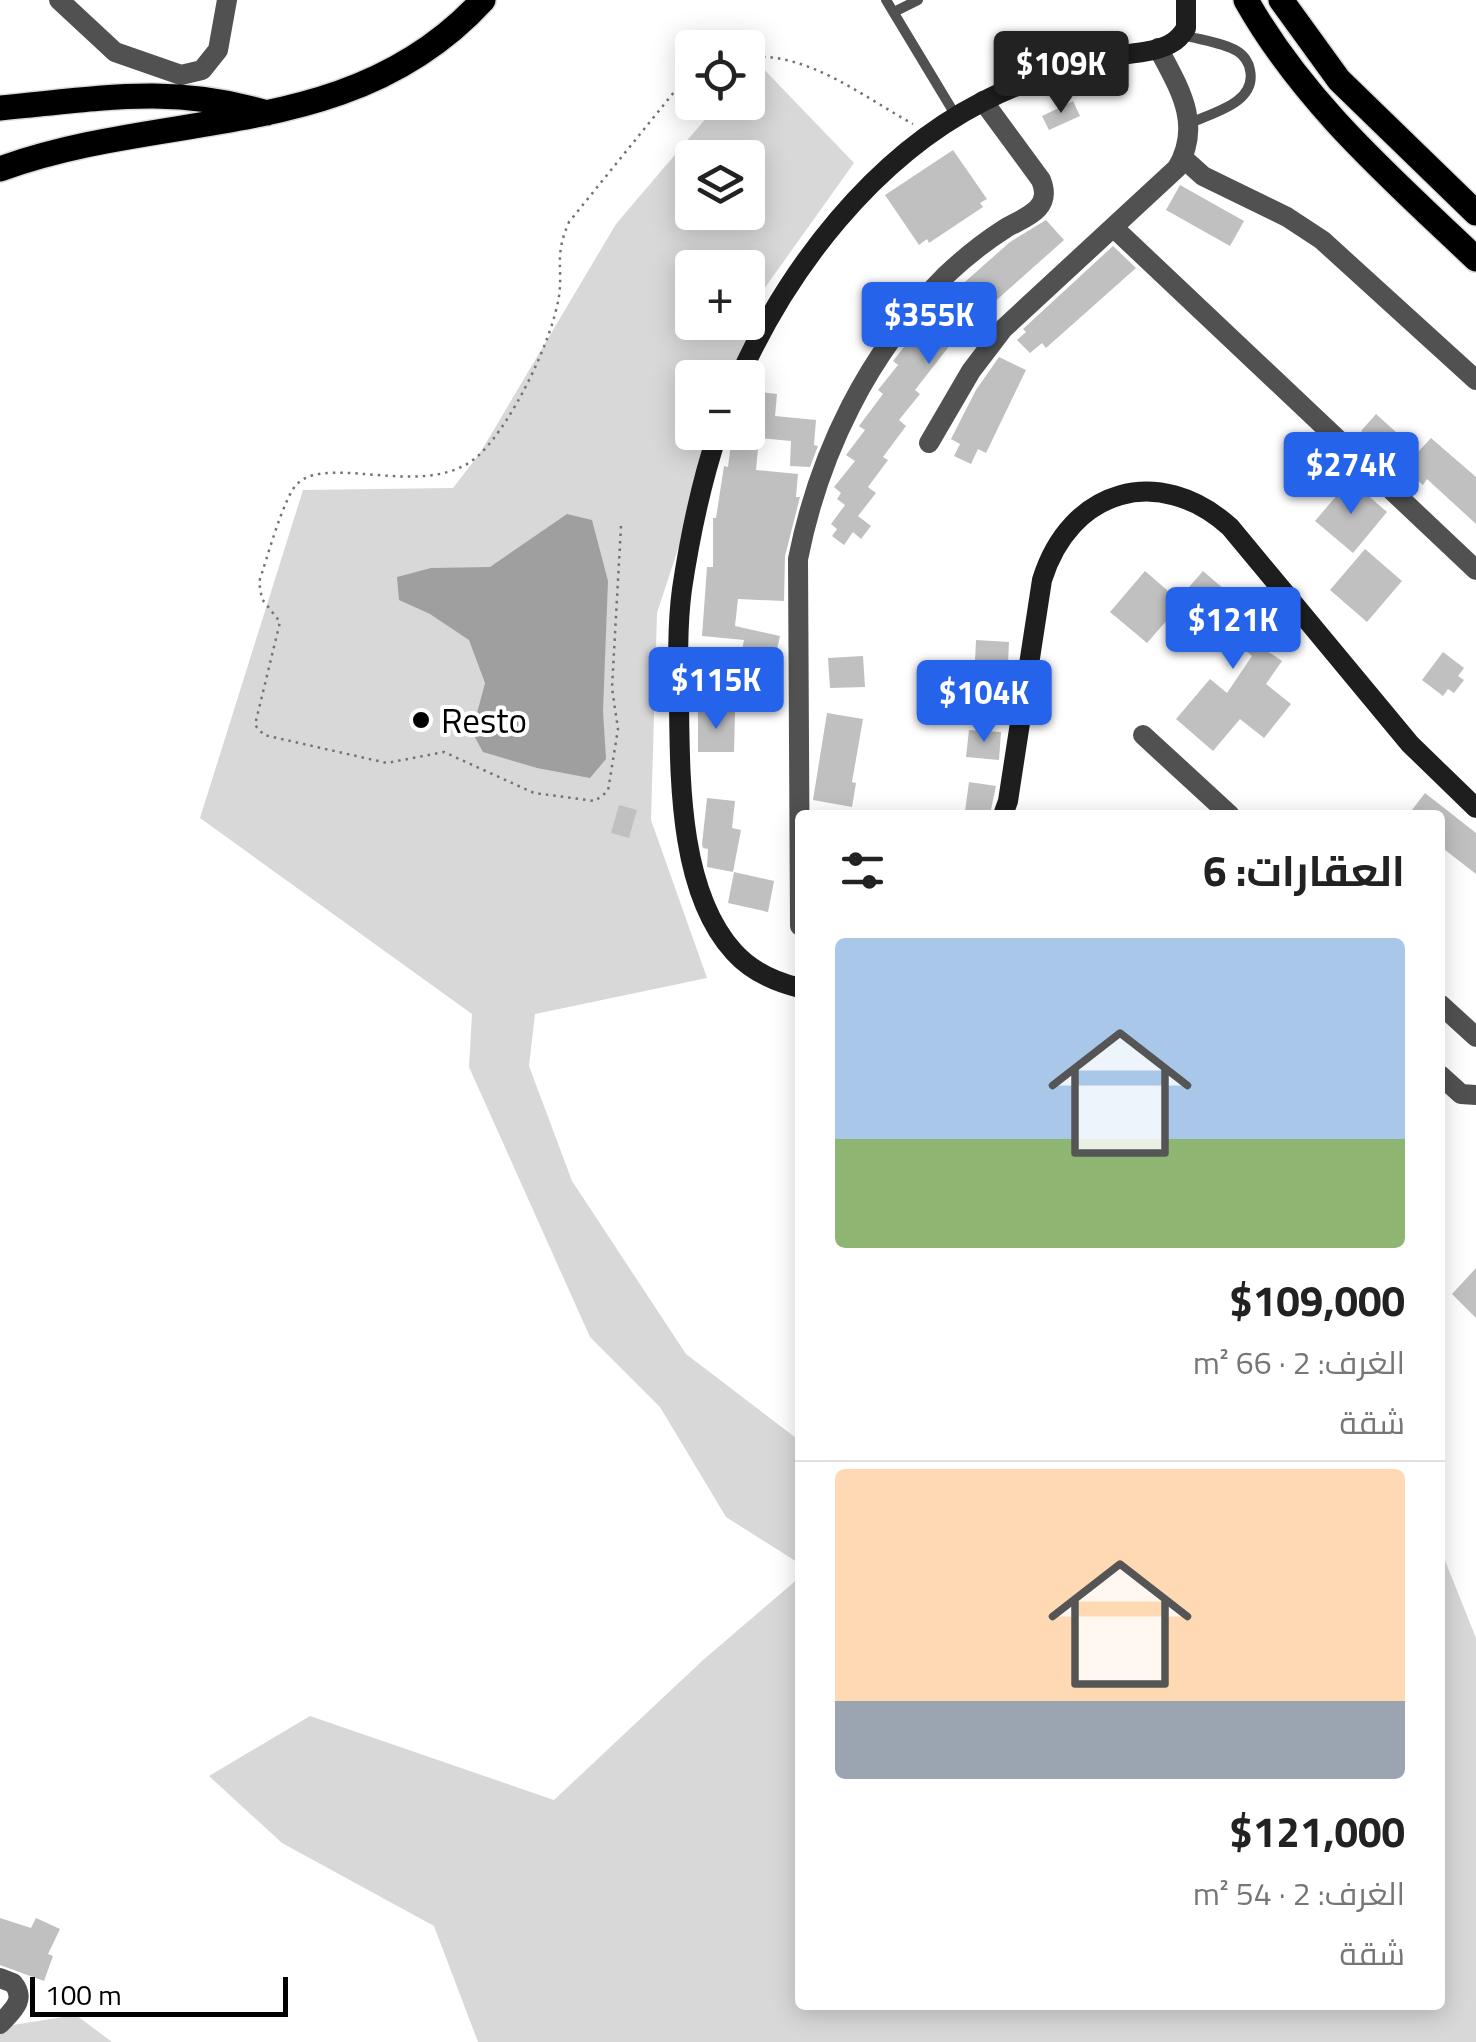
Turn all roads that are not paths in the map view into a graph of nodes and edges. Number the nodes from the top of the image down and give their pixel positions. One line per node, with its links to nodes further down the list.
1 (59, 0): 2 (street)
2 (227, 0)
3 (483, 0): 14 (main road)
4 (886, 0): 9 (lane)
5 (918, 0): 9 (lane)
6 (1186, 0): 10 (street)
7 (1246, 0): 21 (main road)
8 (1281, 0): 19 (main road)
9 (894, 12): 15 (lane)
10 (1182, 35): 11 (street); 16 (lane)
11 (1158, 48): 12 (street); 16 (street)
12 (983, 102): 15 (street); 29 (street)
13 (0, 108): 14 (main road)
14 (271, 114): 18 (main road)
15 (956, 117): 22 (street)
16 (1190, 123): 17 (street)
17 (1183, 158): 20 (street); 23 (street)
18 (0, 169)
19 (1476, 213)
20 (1113, 227): 24 (street); 26 (street)
21 (1476, 259)
22 (748, 360)
23 (1476, 380)
24 (929, 443)
25 (713, 450): 32 (street)
26 (1476, 570)
27 (1143, 734): 31 (street)
28 (1476, 808): 30 (street)
29 (799, 810)
30 (1004, 810)
31 (1225, 810)
32 (795, 986)
33 (1445, 1009): 34 (street)
34 (1476, 1037)
35 (1445, 1080): 36 (street)
36 (1476, 1095)
37 (0, 1978): 38 (street)
38 (0, 2024)

